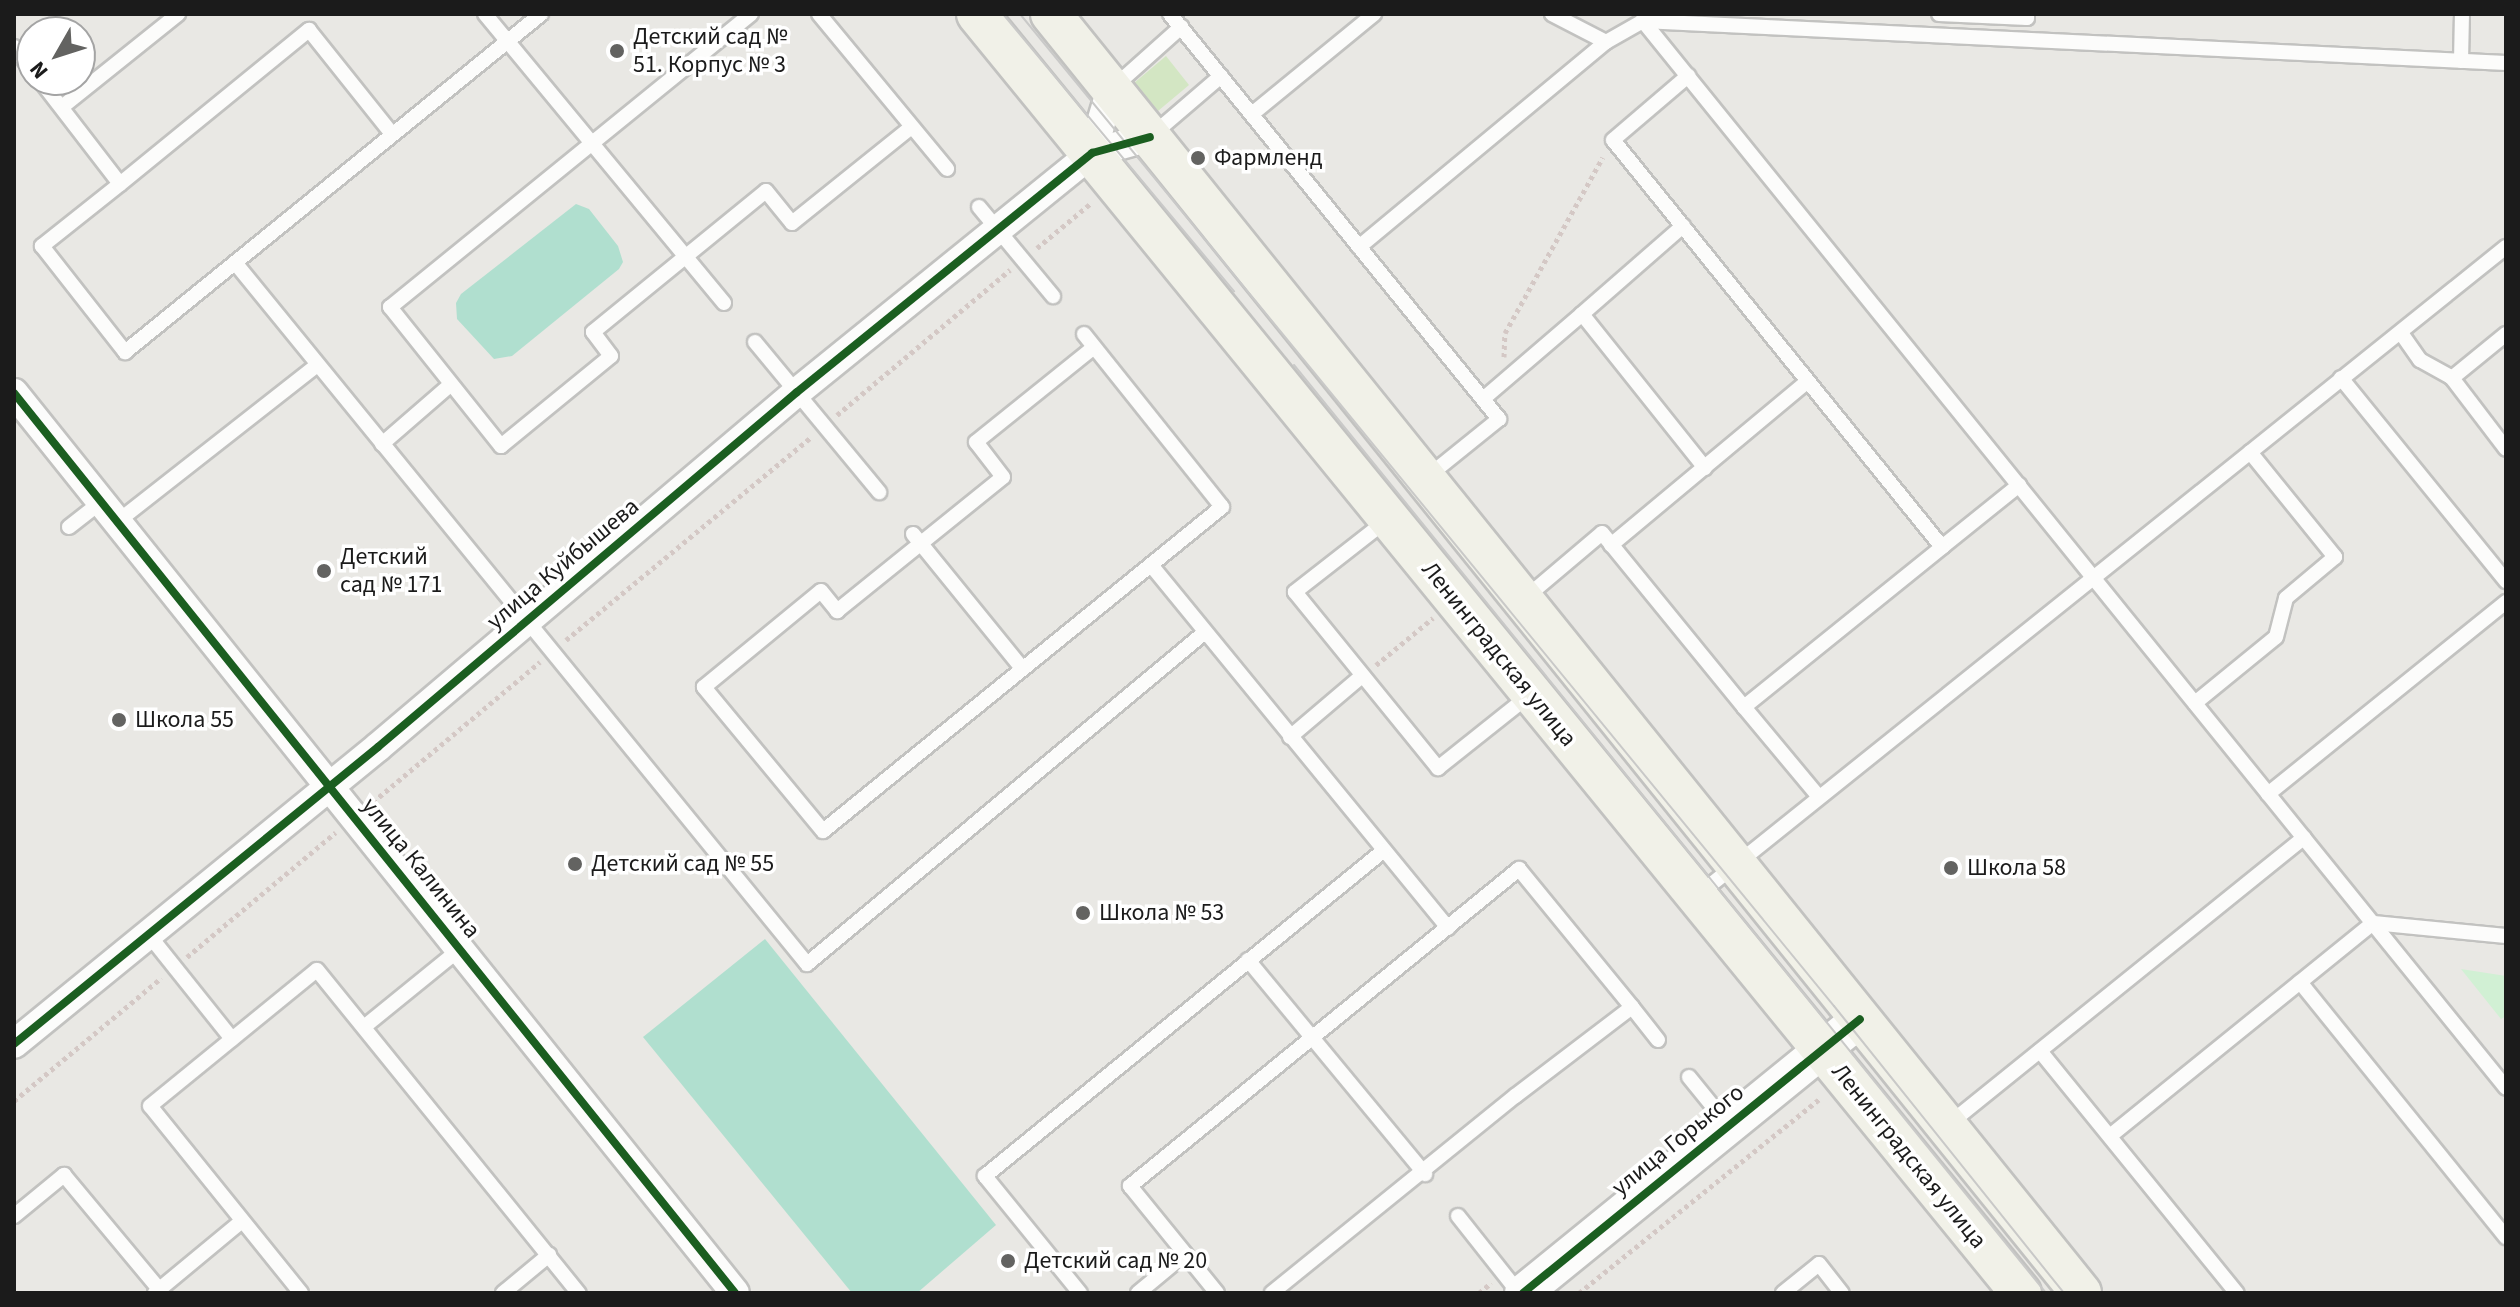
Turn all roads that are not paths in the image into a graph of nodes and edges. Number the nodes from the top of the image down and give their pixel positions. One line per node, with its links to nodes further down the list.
1 (178, 14): 25 (lane)
2 (485, 14): 17 (lane)
3 (541, 14): 17 (lane)
4 (751, 14): 30 (lane)
5 (819, 14): 27 (lane)
6 (977, 14): 31 (main road, Ленинградская улица)
7 (1051, 14): 23 (main road, Ленинградская улица)
8 (1170, 14): 15 (lane)
9 (1374, 14): 26 (lane)
10 (1552, 14): 18 (lane)
11 (1937, 14): 12 (lane); 16 (lane)
12 (2027, 14)
13 (2462, 14): 19 (lane)
14 (1643, 17): 16 (lane); 18 (lane); 22 (lane)
15 (1181, 27): 21 (lane); 23 (lane)
16 (1931, 35): 19 (lane)
17 (507, 42): 28 (lane); 30 (lane)
18 (1606, 42): 37 (lane)
19 (2461, 61): 20 (lane)
20 (2506, 63)
21 (1221, 76): 26 (lane); 29 (lane)
22 (1688, 76): 35 (lane); 62 (lane)
23 (1111, 89): 29 (main road, Ленинградская улица); 31 (street)
24 (53, 96): 25 (lane)
25 (62, 107): 33 (lane)
26 (1252, 114): 37 (lane)
27 (910, 128): 32 (lane); 39 (lane)
28 (392, 134): 33 (lane); 40 (lane)
29 (1150, 137): 31 (street, улица Куйбышева); 61 (main road, Ленинградская улица)
30 (592, 143): 39 (lane); 53 (lane)
31 (1103, 168): 36 (street, улица Куйбышева); 65 (main road, Ленинградская улица)
32 (947, 169)
33 (120, 184): 40 (lane)
34 (979, 207): 36 (lane)
35 (1683, 226): 43 (lane); 52 (lane)
36 (996, 231): 41 (lane); 54 (street, улица Куйбышева)
37 (1359, 247): 56 (lane)
38 (2506, 247): 44 (lane)
39 (685, 259): 42 (lane); 53 (lane)
40 (237, 265): 49 (lane)
41 (1053, 296)
42 (724, 303)
43 (1582, 314): 56 (lane); 60 (lane)
44 (2401, 333): 50 (lane); 51 (lane)
45 (1084, 334): 48 (lane)
46 (2506, 334): 51 (lane)
47 (755, 342): 54 (lane)
48 (1093, 348): 67 (lane); 70 (lane)
49 (317, 365): 57 (lane); 64 (lane)
50 (2341, 378): 59 (lane); 72 (lane)
51 (2452, 378): 58 (lane)
52 (1808, 381): 60 (lane); 69 (lane)
53 (450, 385): 57 (lane)
54 (797, 392): 63 (lane); 75 (street, улица Куйбышева)
55 (14, 393): 64 (street, улица Калинина)
56 (1483, 399): 61 (lane)
57 (382, 444): 75 (lane)
58 (2506, 449)
59 (2250, 452): 71 (lane); 80 (lane)
60 (1705, 468): 68 (lane)
61 (1425, 479): 73 (main road, Ленинградская улица)
62 (2019, 485): 69 (lane); 71 (lane)
63 (879, 492)
64 (109, 512): 66 (lane); 83 (street, улица Калинина)
65 (1388, 519): 78 (lane); 79 (main road, Ленинградская улица)
66 (69, 527)
67 (917, 539): 77 (lane); 77 (lane)
68 (1611, 545): 73 (lane); 81 (lane)
69 (1942, 547): 81 (lane)
70 (1151, 565): 76 (lane); 77 (lane)
71 (2094, 578): 80 (lane); 85 (lane)
72 (2506, 581)
73 (1523, 600): 88 (main road, Ленинградская улица)
74 (2506, 602): 84 (lane)
75 (528, 621): 76 (lane); 83 (street, улица Куйбышева)
76 (1205, 632): 82 (lane)
77 (1022, 668)
78 (1362, 676): 79 (lane); 82 (lane)
79 (1531, 693): 89 (main road, Ленинградская улица)
80 (2195, 703): 84 (lane)
81 (1744, 707): 85 (lane)
82 (1290, 737): 87 (lane)
83 (330, 785): 92 (street, улица Куйбышева); 94 (street, улица Калинина)
84 (2268, 794): 86 (lane)
85 (1819, 797): 88 (lane)
86 (2304, 838): 90 (lane); 105 (lane)
87 (1383, 851): 91 (lane); 95 (lane)
88 (1735, 864): 89 (lane); 98 (main road, Ленинградская улица)
89 (1697, 896): 104 (main road, Ленинградская улица)
90 (2373, 923): 93 (lane); 96 (lane); 107 (lane)
91 (1448, 928): 97 (lane); 100 (lane)
92 (149, 935): 101 (lane); 103 (street, улица Куйбышева)
93 (2506, 936)
94 (460, 949): 99 (lane); 122 (street, улица Калинина)
95 (1248, 960): 100 (lane); 123 (lane)
96 (2300, 982): 110 (lane); 115 (lane)
97 (1632, 1007): 102 (lane); 111 (lane)
98 (1860, 1019): 104 (street, улица Горького); 109 (main road, Ленинградская улица)
99 (364, 1027): 101 (lane); 117 (lane)
100 (1313, 1037): 111 (lane); 116 (lane)
101 (232, 1039): 114 (lane)
102 (1658, 1040)
103 (14, 1044)
104 (1822, 1049): 108 (street, улица Горького); 130 (main road, Ленинградская улица)
105 (2040, 1051): 109 (lane); 110 (lane)
106 (1689, 1077): 108 (lane)
107 (2506, 1088)
108 (1728, 1125): 127 (street, улица Горького)
109 (1946, 1126): 131 (main road, Ленинградская улица)
110 (2110, 1136): 132 (lane)
111 (1424, 1172): 126 (lane)
112 (14, 1216): 118 (lane)
113 (1458, 1216): 127 (lane)
114 (242, 1221): 118 (lane); 119 (lane)
115 (2506, 1237)
116 (1185, 1254): 124 (lane); 125 (lane)
117 (549, 1255): 120 (lane); 121 (lane)
118 (157, 1291)
119 (301, 1293)
120 (503, 1293)
121 (579, 1293)
122 (735, 1293)
123 (1080, 1293)
124 (1138, 1293)
125 (1217, 1293)
126 (1272, 1293)
127 (1521, 1293)
128 (1783, 1293): 129 (lane)
129 (1842, 1293)
130 (2021, 1293)
131 (2081, 1293)
132 (2237, 1293)

